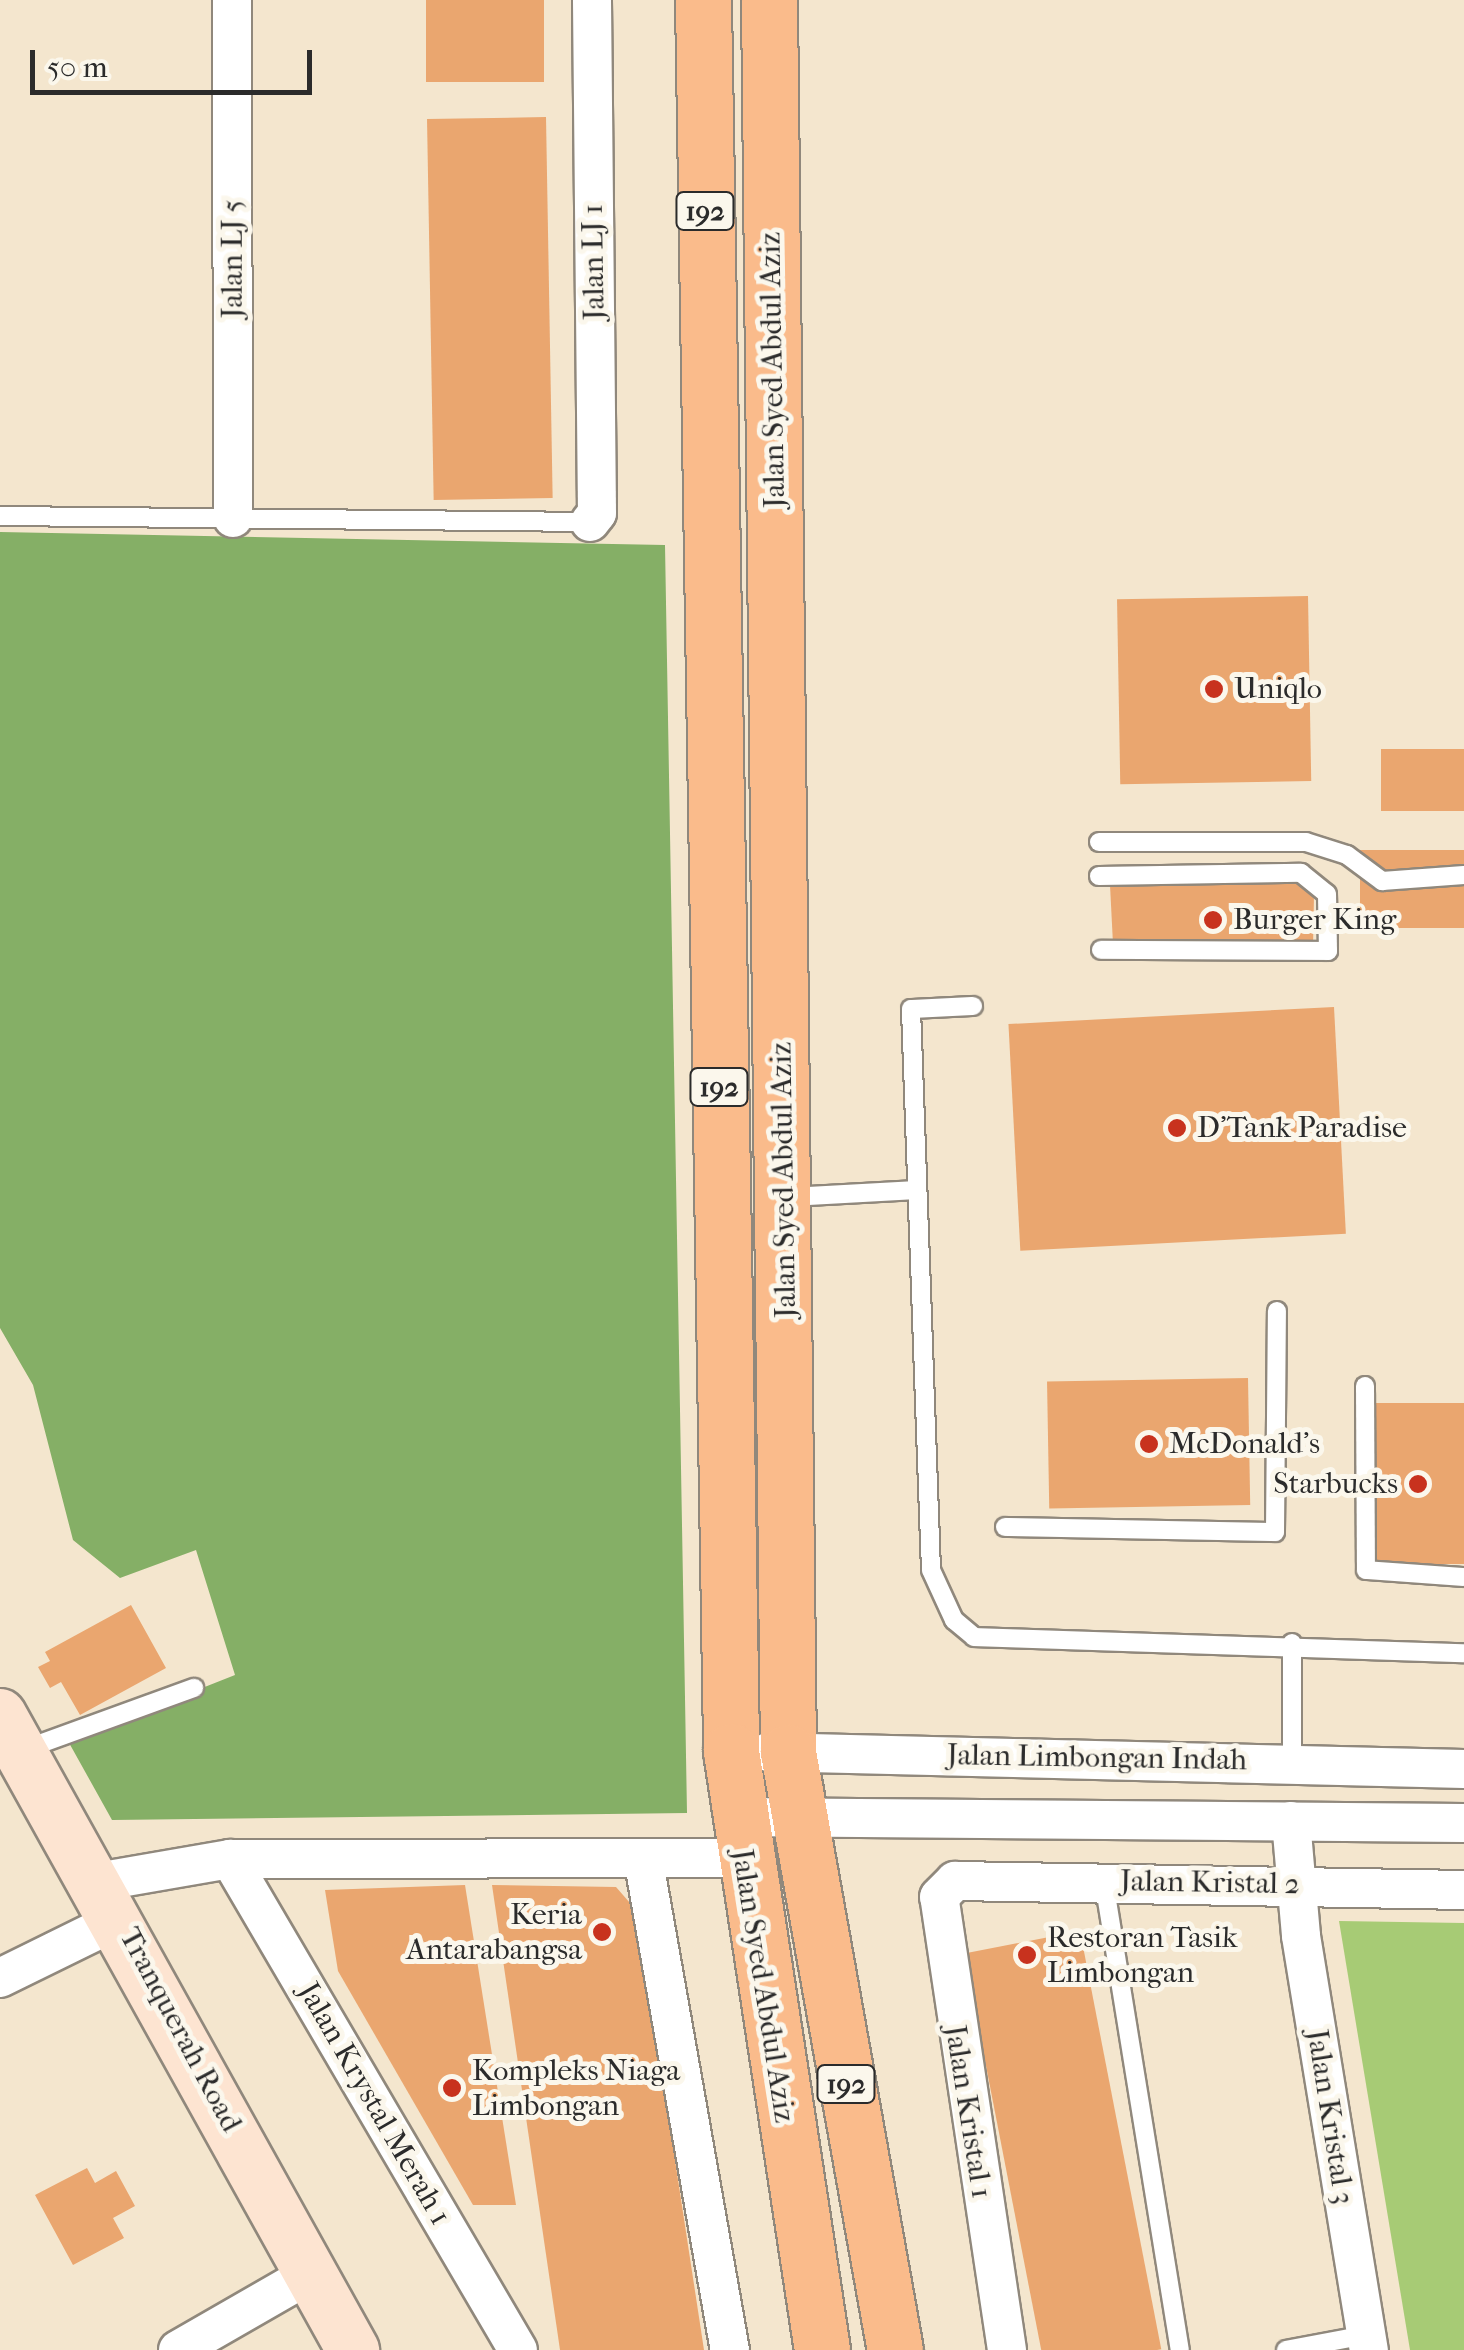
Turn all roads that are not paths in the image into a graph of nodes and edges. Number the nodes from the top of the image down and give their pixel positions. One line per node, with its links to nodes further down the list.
1 (232, 0): 6 (street, Jalan LJ 5)
2 (592, 0): 7 (street, Jalan LJ 1)
3 (703, 0): 23 (main road, Jalan Syed Abdul Aziz / 192)
4 (768, 0): 14 (main road, Jalan Syed Abdul Aziz / 192)
5 (0, 516): 6 (lane)
6 (233, 518): 7 (lane)
7 (590, 522)
8 (1098, 842): 9 (lane)
9 (1464, 875)
10 (1099, 876): 11 (lane)
11 (1101, 950)
12 (972, 1006): 13 (lane)
13 (917, 1190): 14 (lane); 19 (lane)
14 (784, 1197): 24 (main road, Jalan Syed Abdul Aziz / 192)
15 (1277, 1311): 17 (lane)
16 (1365, 1386): 18 (lane)
17 (1005, 1527)
18 (1464, 1577)
19 (1292, 1643): 20 (lane); 25 (lane)
20 (1464, 1652)
21 (194, 1688): 22 (lane)
22 (11, 1733): 39 (main road, Tranquerah Road)
23 (730, 1752): 24 (street, Jalan Limbongan Indah); 31 (main road, Jalan Syed Abdul Aziz / 192)
24 (788, 1752): 25 (street, Jalan Limbongan Indah); 27 (main road, Jalan Syed Abdul Aziz / 192)
25 (1292, 1762): 26 (street, Jalan Limbongan Indah)
26 (1464, 1769)
27 (796, 1818): 28 (street, Jalan Limbongan Indah); 31 (street, Jalan Limbongan Indah); 48 (main road, Jalan Syed Abdul Aziz / 192)
28 (1195, 1820): 29 (street, Jalan Limbongan Indah); 36 (street)
29 (1292, 1820): 30 (street, Jalan Limbongan Indah); 37 (street, Jalan Kristal 3)
30 (1464, 1823)
31 (738, 1838): 33 (street, Jalan Limbongan Indah); 47 (main road, Jalan Syed Abdul Aziz / 192)
32 (230, 1859): 33 (street, Jalan Limbongan Indah); 39 (street, Jalan Limbongan Indah); 45 (street, Jalan Krystal Merah 1)
33 (644, 1863): 46 (street)
34 (955, 1881): 35 (street, Jalan Kristal 2); 49 (street, Jalan Kristal 1)
35 (1104, 1882): 36 (street, Jalan Kristal 2); 50 (lane)
36 (1198, 1882): 37 (street, Jalan Kristal 2)
37 (1294, 1884): 38 (street, Jalan Kristal 2); 42 (street, Jalan Kristal 3)
38 (1464, 1890)
39 (109, 1901): 40 (street, Jalan Limbongan Indah); 41 (main road, Tranquerah Road)
40 (0, 1978)
41 (312, 2274): 43 (street); 44 (main road, Tranquerah Road)
42 (1368, 2342): 51 (lane)
43 (178, 2350)
44 (353, 2350)
45 (518, 2350)
46 (730, 2350)
47 (822, 2350)
48 (895, 2350)
49 (1007, 2350)
50 (1180, 2350)
51 (1286, 2350)

